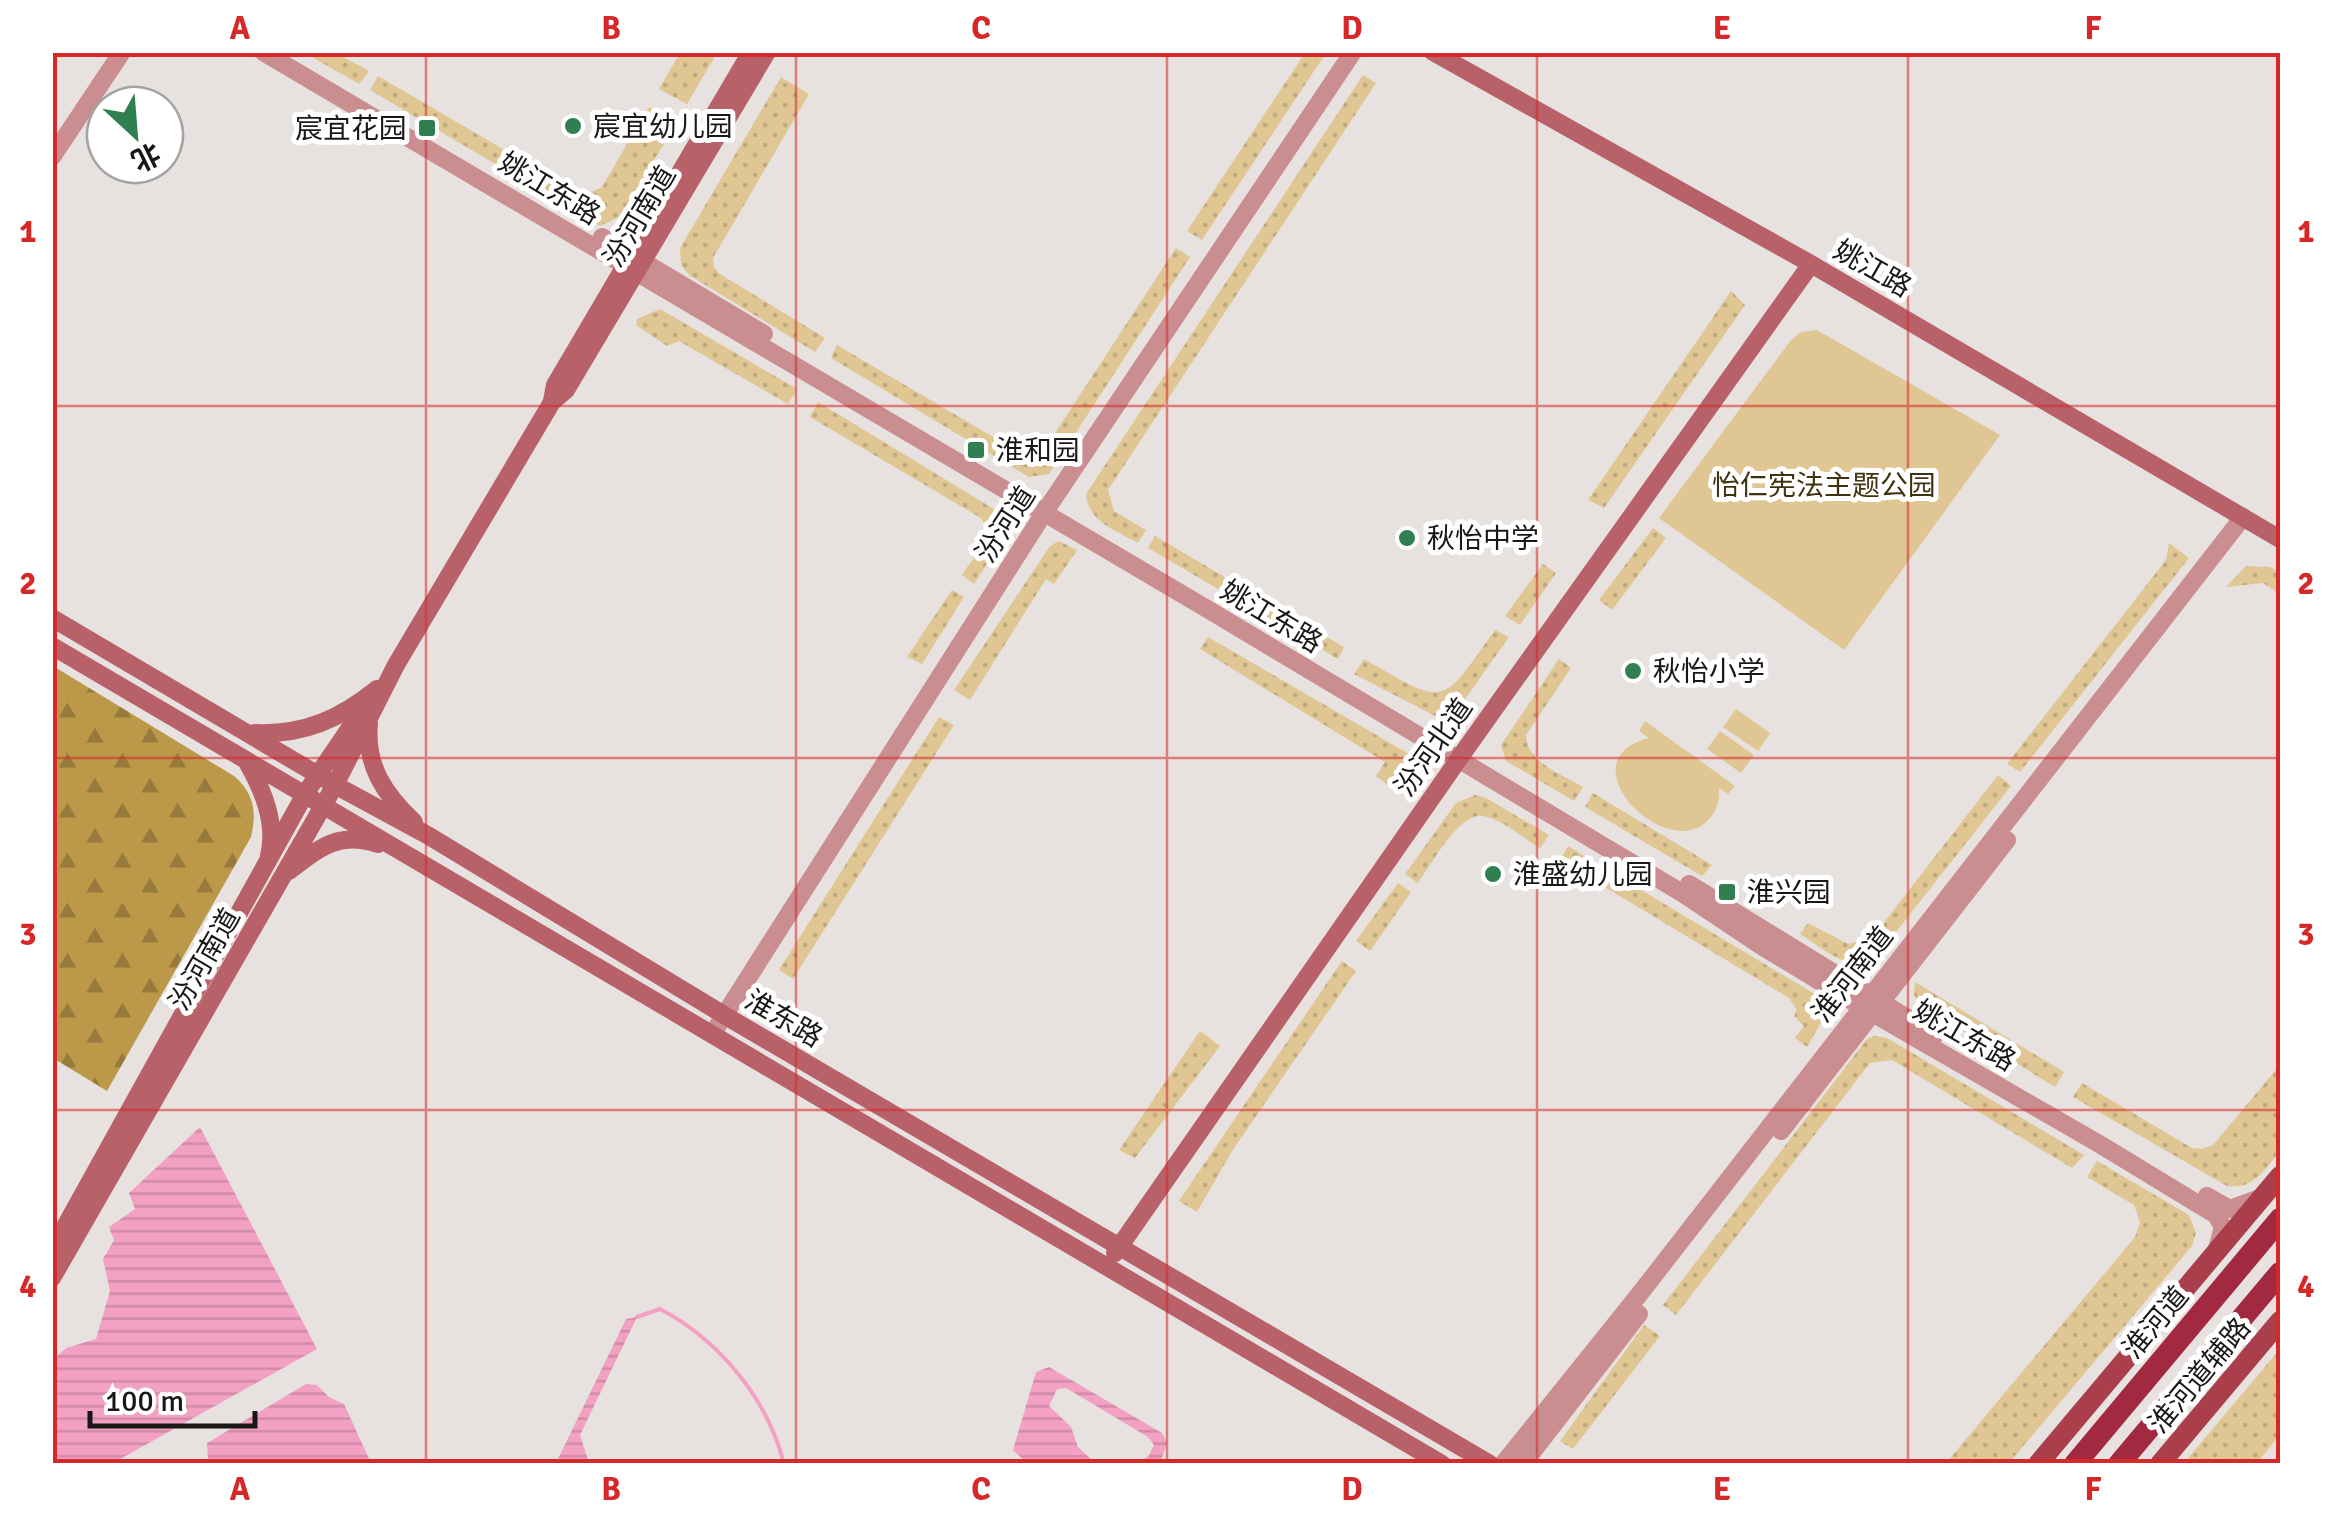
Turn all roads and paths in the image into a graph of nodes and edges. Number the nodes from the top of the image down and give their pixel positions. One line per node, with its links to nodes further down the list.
1 (122, 52): 8 (street)
2 (263, 52): 9 (street, 姚江东路)
3 (274, 52): 9 (street, 姚江东路)
4 (750, 52): 9 (main road, 汾河南道)
5 (766, 52): 9 (main road, 汾河南道)
6 (1353, 52): 11 (street, 汾河道)
7 (1433, 52): 10 (main road, 姚江路)
8 (52, 157)
9 (634, 263): 11 (street, 姚江东路); 16 (main road, 汾河南道)
10 (1812, 264): 12 (main road, 姚江路); 20 (main road, 汾河北道)
11 (1046, 509): 20 (street, 姚江东路); 31 (street, 汾河道)
12 (2248, 520): 13 (main road, 姚江路); 30 (street, 淮河南道)
13 (2280, 539)
14 (52, 618): 19 (main road, 淮东路)
15 (52, 646): 21 (main road, 淮东路)
16 (396, 665): 17 (main road, 汾河南道); 18 (main road, 汾河南道)
17 (378, 689): 19 (main road); 22 (main road, 汾河南道)
18 (370, 714): 23 (main road, 汾河南道); 26 (main road)
19 (251, 733): 22 (main road, 淮东路)
20 (1461, 754): 30 (street, 姚江东路); 36 (main road, 汾河北道)
21 (244, 758): 24 (main road, 淮东路); 28 (main road)
22 (318, 774): 23 (main road, 淮东路); 24 (main road, 汾河南道)
23 (335, 785): 25 (main road, 汾河南道); 26 (main road, 淮东路)
24 (305, 794): 25 (main road, 淮东路); 28 (main road, 汾河南道)
25 (324, 805): 27 (main road, 淮东路); 29 (main road, 汾河南道)
26 (429, 836): 31 (main road, 淮东路)
27 (402, 852): 29 (main road); 32 (main road, 淮东路)
28 (267, 866): 37 (main road, 汾河南道)
29 (284, 874): 41 (main road, 汾河南道)
30 (1871, 1004): 34 (street, 姚江东路); 38 (street, 姚江东路); 45 (street, 淮河南道); 46 (street, 淮河南道)
31 (724, 1014): 32 (street, 汾河道); 36 (main road, 淮东路)
32 (713, 1033): 39 (main road, 淮东路)
33 (2280, 1176): 34 (main road)
34 (2263, 1196): 38 (main road)
35 (2280, 1219): 48 (highway, 淮河道)
36 (1120, 1246): 39 (main road, 汾河北道); 44 (main road, 淮东路)
37 (52, 1250)
38 (2216, 1250): 47 (main road)
39 (1107, 1265): 43 (main road, 淮东路)
40 (2280, 1273): 49 (highway)
41 (52, 1278)
42 (2280, 1322): 50 (main road, 淮河道辅路)
43 (1442, 1464)
44 (1490, 1464)
45 (1503, 1464)
46 (1523, 1464)
47 (2040, 1464)
48 (2075, 1464)
49 (2119, 1464)
50 (2160, 1464)

